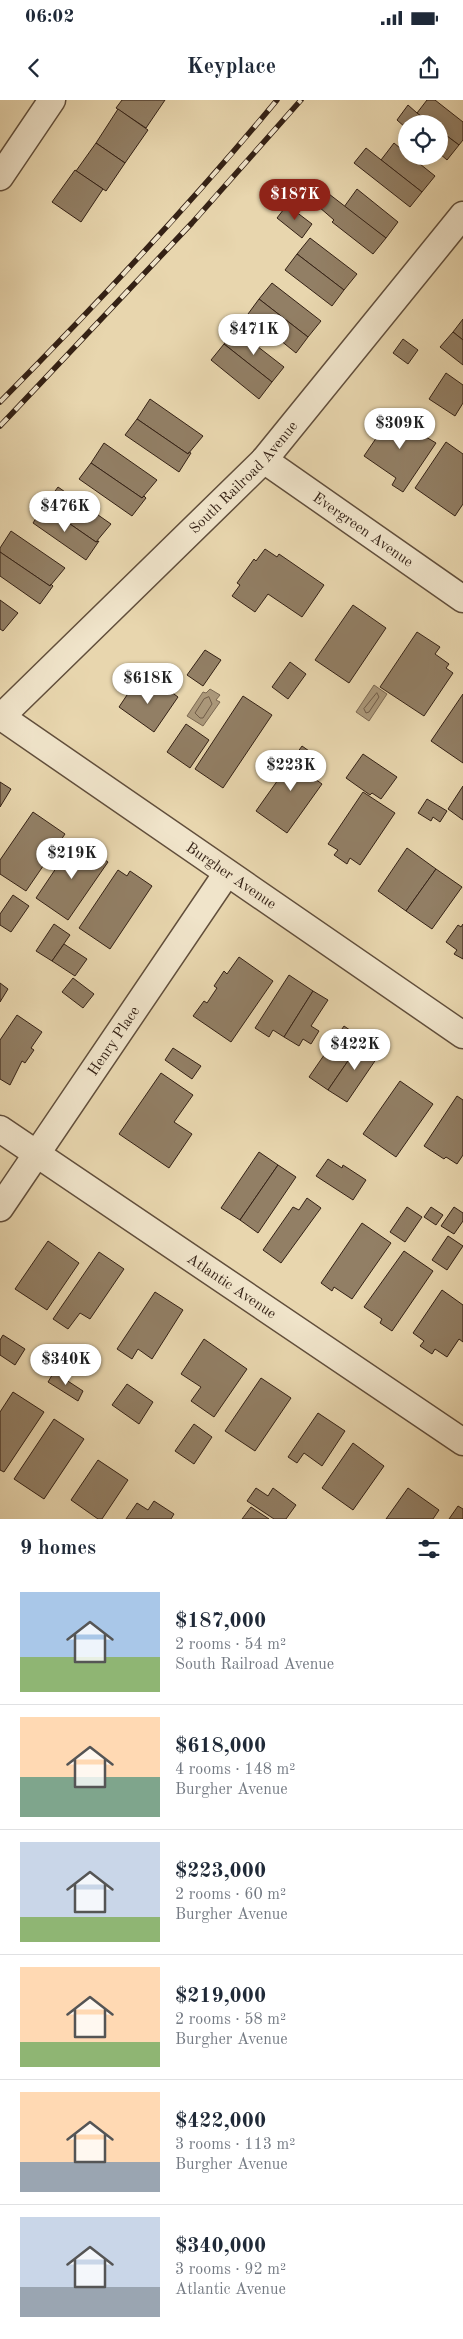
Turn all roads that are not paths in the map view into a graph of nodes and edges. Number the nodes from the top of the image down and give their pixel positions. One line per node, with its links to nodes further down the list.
1 (52, 100): 2 (street)
2 (0, 176)
3 (463, 215): 4 (street, South Railroad Avenue)
4 (264, 460): 5 (street, Evergreen Avenue); 6 (street, South Railroad Avenue)
5 (463, 599)
6 (1, 717): 7 (street, Burgher Avenue)
7 (227, 873): 8 (street, Burgher Avenue); 10 (street, Henry Place)
8 (463, 1035)
9 (0, 1129): 10 (street, Atlantic Avenue)
10 (36, 1154): 11 (street, Henry Place); 12 (street, Atlantic Avenue)
11 (0, 1208)
12 (463, 1442)

